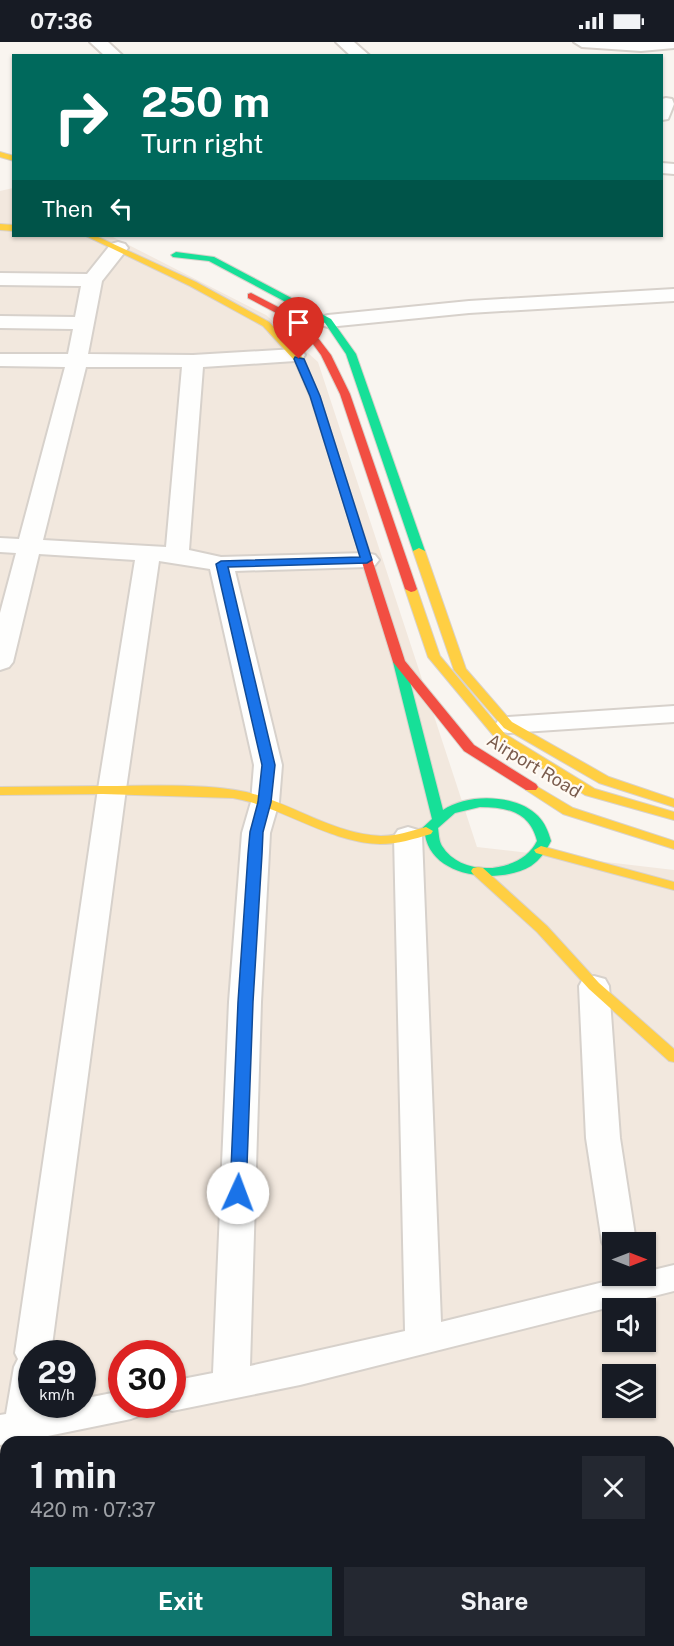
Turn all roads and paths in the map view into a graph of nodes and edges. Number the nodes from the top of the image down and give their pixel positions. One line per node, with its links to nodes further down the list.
1 (98, 42): 5 (street)
2 (344, 42): 6 (street)
3 (583, 42): 4 (street)
4 (674, 43)
5 (113, 54)
6 (359, 54)
7 (80, 237): 8 (main road, Airport Road)
8 (102, 241): 10 (street); 15 (main road, Airport Road)
9 (0, 279): 10 (street)
10 (92, 280): 14 (street)
11 (674, 294): 12 (street)
12 (328, 321): 27 (main road); 34 (main road, Airport Road)
13 (0, 322): 14 (street)
14 (84, 324): 16 (street)
15 (295, 355): 18 (street); 22 (main road, Airport Road)
16 (77, 359): 17 (street); 18 (street); 20 (street)
17 (0, 360)
18 (193, 361): 21 (street)
19 (0, 545): 20 (street)
20 (30, 546): 21 (street); 25 (street)
21 (162, 555): 23 (street); 28 (street)
22 (367, 560): 23 (street); 24 (main road, Airport Road)
23 (221, 564): 31 (street)
24 (399, 662): 30 (main road, Airport Road); 35 (main road)
25 (0, 663)
26 (674, 714): 27 (street)
27 (508, 724): 32 (main road)
28 (112, 789): 29 (main road); 31 (main road); 46 (street)
29 (0, 791)
30 (536, 791): 33 (main road); 36 (main road, Airport Road)
31 (265, 802): 35 (main road); 48 (street)
32 (674, 803)
33 (516, 808): 35 (main road); 37 (main road)
34 (674, 816)
35 (426, 828): 38 (main road); 47 (street)
36 (674, 845)
37 (541, 850): 38 (main road); 39 (main road)
38 (478, 871): 40 (main road)
39 (674, 886)
40 (594, 986): 41 (main road); 42 (street)
41 (674, 1057)
42 (617, 1232)
43 (674, 1278): 44 (street)
44 (656, 1280)
45 (614, 1286): 47 (street)
46 (35, 1340)
47 (423, 1340): 48 (street)
48 (231, 1384): 49 (street)
49 (186, 1393)
50 (108, 1410): 51 (street)
51 (16, 1432)

